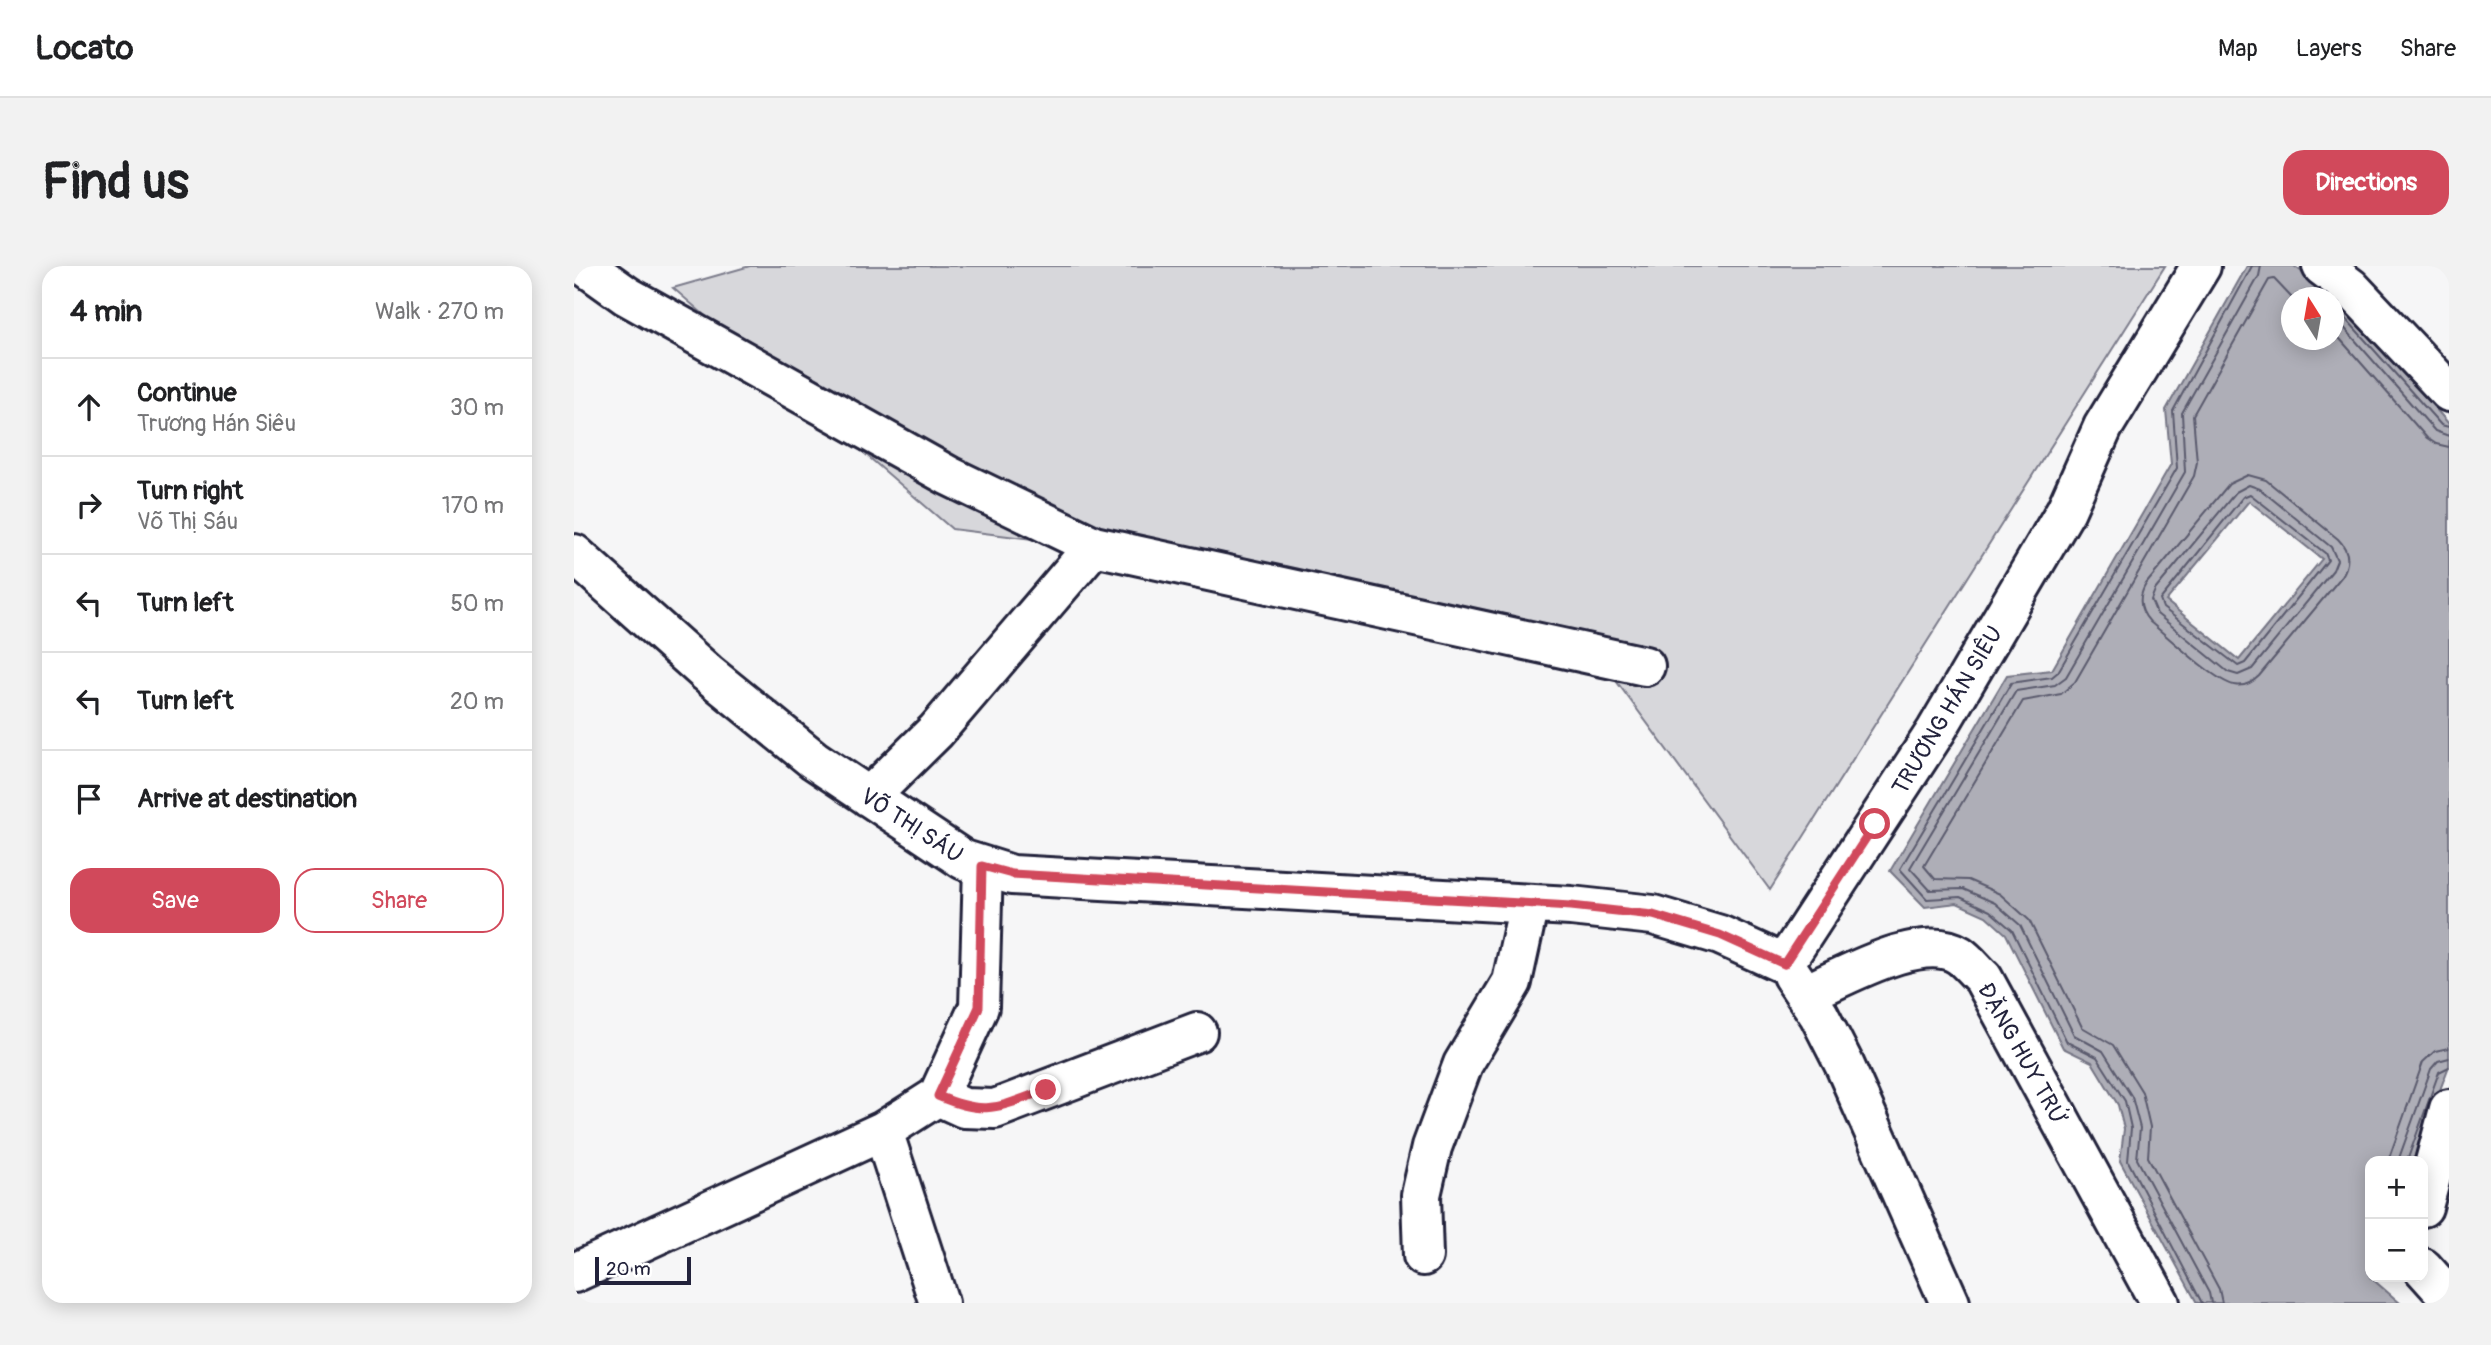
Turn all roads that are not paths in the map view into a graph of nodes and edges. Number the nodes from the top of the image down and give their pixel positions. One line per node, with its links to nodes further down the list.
1 (585, 266): 5 (street)
2 (2201, 266): 11 (street, TRƯƠNG HÁN SIÊU)
3 (2322, 266): 4 (street)
4 (2449, 392)
5 (1094, 545): 7 (street); 8 (street)
6 (574, 554): 8 (street, VÕ THỊ SÁU)
7 (1646, 666)
8 (869, 797): 9 (street, VÕ THỊ SÁU)
9 (982, 866): 10 (street, VÕ THỊ SÁU); 13 (street)
10 (1529, 904): 11 (street, VÕ THỊ SÁU); 17 (street)
11 (1795, 979): 22 (street); 23 (street, ĐẶNG HUY TRỨ)
12 (1197, 1032): 13 (street)
13 (938, 1096): 15 (street)
14 (2449, 1109): 16 (street)
15 (883, 1130): 18 (street); 21 (street)
16 (2428, 1187)
17 (1423, 1256)
18 (574, 1273)
19 (2428, 1274): 20 (street)
20 (2449, 1297)
21 (939, 1303)
22 (1950, 1303)
23 (2160, 1303)

